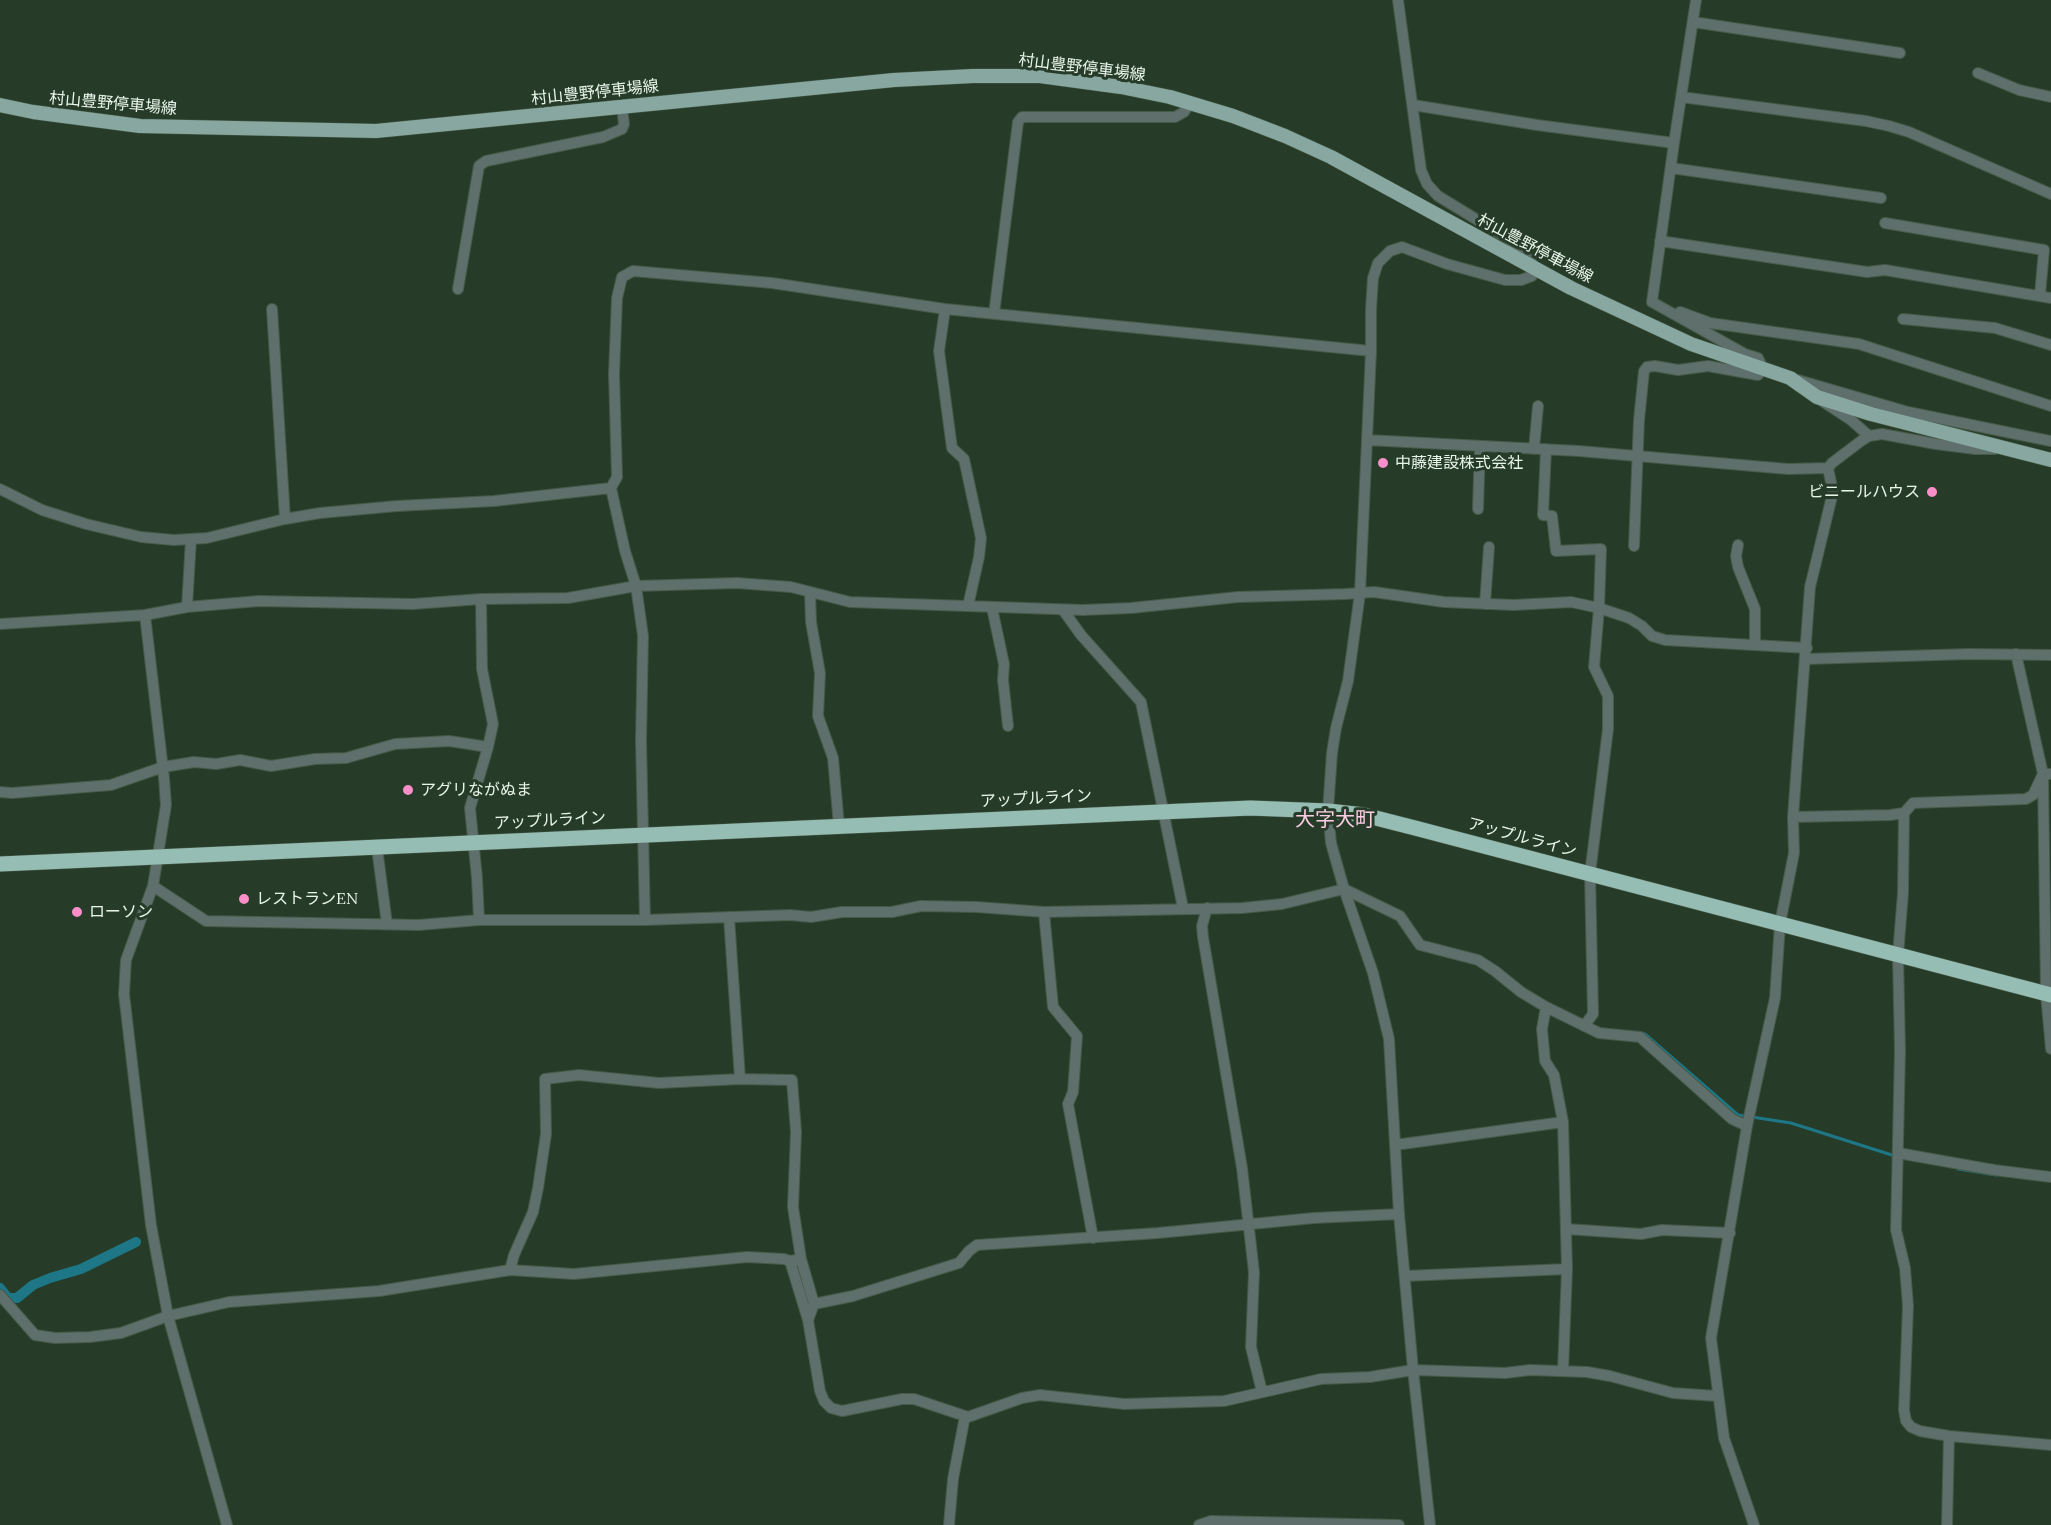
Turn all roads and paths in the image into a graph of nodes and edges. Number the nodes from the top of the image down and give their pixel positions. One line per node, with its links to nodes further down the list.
1 (1398, 0): 10 (street)
2 (1696, 0): 3 (street)
3 (1693, 22): 4 (street); 6 (street)
4 (1900, 53)
5 (1978, 73): 7 (street)
6 (1681, 97): 12 (street); 14 (street)
7 (2051, 97)
8 (1190, 103): 11 (main road, 村山豊野停車場線); 18 (main road, 村山豊野停車場線); 24 (street)
9 (0, 105): 11 (main road, 村山豊野停車場線)
10 (1413, 105): 12 (street); 18 (street)
11 (622, 108): 19 (street)
12 (1674, 143): 13 (street)
13 (1671, 168): 15 (street); 17 (street)
14 (2051, 194)
15 (1881, 198)
16 (1885, 223): 20 (street)
17 (1660, 241): 20 (street); 21 (street)
18 (1534, 267): 27 (street); 28 (main road, 村山豊野停車場線)
19 (458, 289)
20 (2045, 296)
21 (1652, 302): 28 (street); 32 (street)
22 (272, 309): 45 (street)
23 (945, 309): 24 (street); 42 (street); 55 (street)
24 (994, 314): 27 (street)
25 (1903, 320): 26 (street)
26 (2051, 345)
27 (1371, 351): 34 (street)
28 (1763, 369): 29 (main road, 村山豊野停車場線); 39 (street)
29 (1790, 378): 30 (main road, 村山豊野停車場線); 35 (street)
30 (1817, 397): 33 (street); 37 (main road, 村山豊野停車場線)
31 (1538, 406): 38 (street)
32 (2051, 406)
33 (1869, 436): 37 (street); 41 (street)
34 (1367, 440): 36 (street); 52 (street)
35 (2051, 441)
36 (1480, 446): 38 (street); 44 (street)
37 (2007, 447): 40 (main road, 村山豊野停車場線)
38 (1540, 449): 39 (street); 58 (street)
39 (1636, 456): 41 (street); 48 (street)
40 (2051, 460)
41 (1828, 468): 63 (street)
42 (611, 488): 45 (street); 50 (street)
43 (0, 489): 46 (street)
44 (1478, 509)
45 (285, 519): 46 (street)
46 (191, 539): 56 (street)
47 (1738, 545): 62 (street)
48 (1634, 546)
49 (1489, 548): 54 (street)
50 (636, 586): 51 (street); 53 (street); 76 (street)
51 (810, 592): 55 (street); 75 (street)
52 (1360, 593): 54 (street); 59 (street); 72 (street)
53 (481, 599): 56 (street); 67 (street)
54 (1485, 604): 58 (street)
55 (968, 606): 57 (street)
56 (187, 608): 60 (street)
57 (992, 608): 59 (street); 66 (street)
58 (1599, 608): 62 (street); 81 (street)
59 (1064, 610): 71 (street)
60 (145, 615): 61 (street); 68 (street)
61 (0, 624)
62 (1755, 645): 63 (street)
63 (1806, 654): 64 (street); 74 (street)
64 (2016, 654): 65 (street); 69 (street)
65 (2051, 656)
66 (1008, 726)
67 (488, 747): 68 (street); 77 (street)
68 (163, 766): 70 (street); 79 (street)
69 (2047, 774): 73 (street); 93 (street)
70 (0, 792)
71 (1165, 811): 72 (highway, アップルライン); 75 (highway, アップルライン); 84 (street)
72 (1328, 811): 81 (highway, アップルライン); 83 (street)
73 (1904, 813): 74 (street); 92 (street)
74 (1793, 817): 91 (street)
75 (839, 826): 76 (highway, アップルライン)
76 (642, 834): 77 (highway, アップルライン); 89 (street)
77 (474, 843): 78 (highway, アップルライン); 88 (street)
78 (377, 848): 79 (highway, アップルライン); 90 (street)
79 (159, 857): 80 (highway, アップルライン); 82 (street)
80 (0, 864)
81 (1590, 874): 91 (highway, アップルライン); 95 (street)
82 (153, 886): 90 (street); 114 (street)
83 (1344, 889): 85 (street); 94 (street); 100 (street)
84 (1183, 908): 85 (street); 86 (street)
85 (1207, 908): 104 (street)
86 (1044, 912): 87 (street); 107 (street)
87 (729, 917): 89 (street); 97 (street)
88 (479, 920): 89 (street); 90 (street)
89 (645, 920)
90 (387, 924)
91 (1780, 924): 92 (highway, アップルライン); 99 (street)
92 (1898, 955): 93 (highway, アップルライン); 101 (street)
93 (2048, 995): 96 (street)
94 (1546, 1007): 95 (street); 98 (street)
95 (1584, 1026): 99 (street)
96 (2051, 1049)
97 (740, 1079): 108 (street); 110 (street)
98 (1563, 1122): 100 (street); 105 (street)
99 (1747, 1126): 106 (street)
100 (1395, 1145): 103 (street)
101 (1898, 1153): 102 (street); 121 (street)
102 (2051, 1177)
103 (1399, 1214): 104 (street); 111 (street)
104 (1250, 1225): 107 (street); 118 (street)
105 (1566, 1229): 106 (street); 109 (street)
106 (1730, 1233): 119 (street)
107 (1093, 1238): 113 (street)
108 (796, 1260): 110 (street); 113 (street); 115 (street)
109 (1568, 1269): 111 (street); 117 (street)
110 (510, 1270): 114 (street)
111 (1405, 1276): 116 (street)
112 (0, 1295): 114 (street)
113 (814, 1305): 115 (street)
114 (168, 1316): 123 (street)
115 (808, 1320): 120 (street)
116 (1413, 1370): 117 (street); 118 (street); 127 (street)
117 (1563, 1371): 119 (street)
118 (1262, 1392): 120 (street)
119 (1717, 1396): 128 (street)
120 (965, 1416): 124 (street)
121 (1949, 1436): 122 (street); 129 (street)
122 (2051, 1446)
123 (226, 1525)
124 (949, 1525)
125 (1199, 1525): 126 (street)
126 (1399, 1525)
127 (1430, 1525)
128 (1754, 1525)
129 (1947, 1525)

